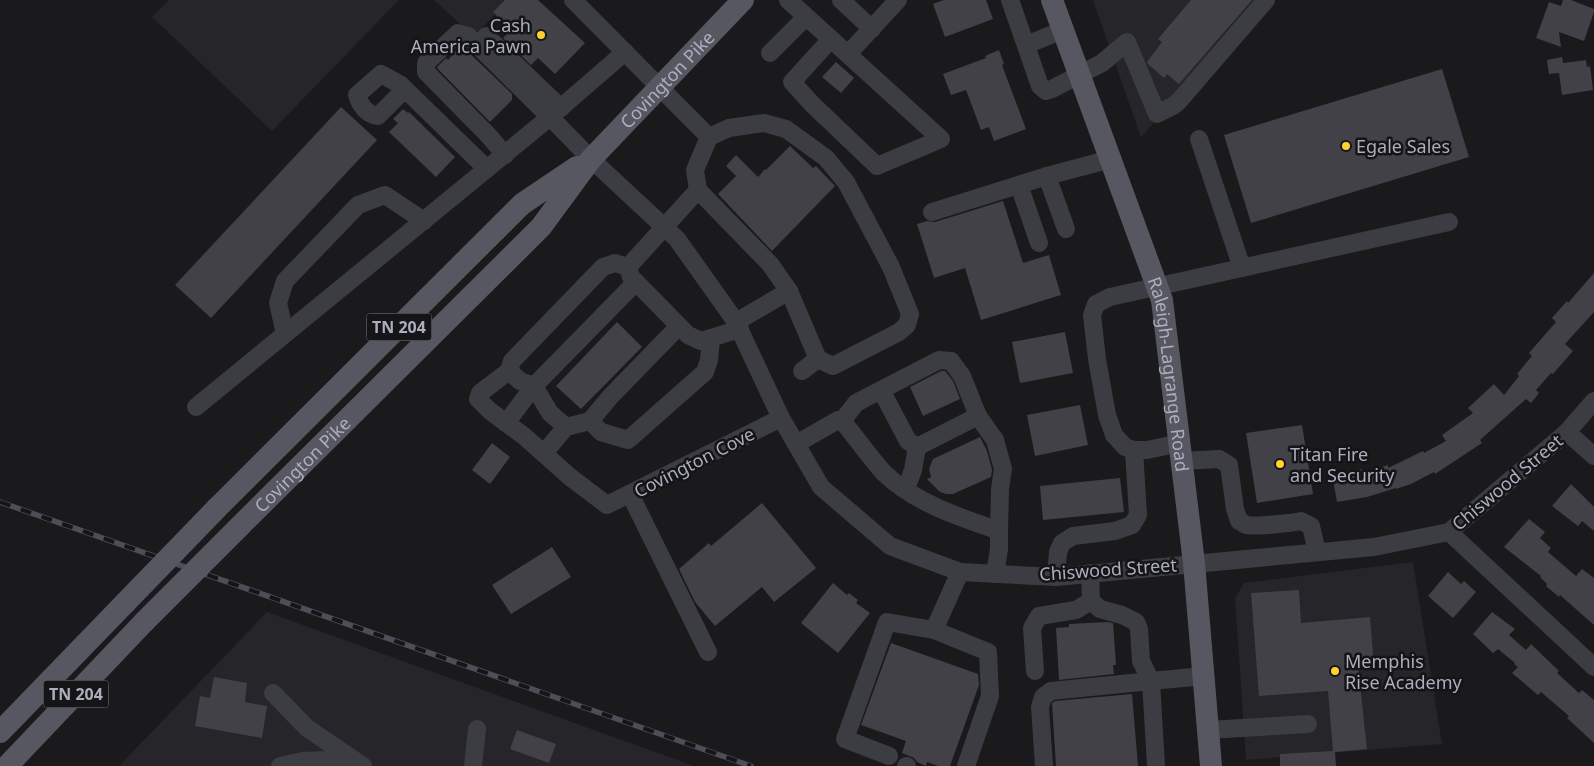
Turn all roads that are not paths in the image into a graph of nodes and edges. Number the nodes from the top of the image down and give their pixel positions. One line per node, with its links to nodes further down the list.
1 (573, 0): 15 (street)
2 (743, 0): 19 (main road, Covington Pike / TN 204)
3 (788, 0): 9 (street)
4 (841, 0): 10 (street)
5 (1010, 0): 14 (street)
6 (1052, 0): 11 (main road, Raleigh-Lagrange Road)
7 (1266, 0): 18 (street)
8 (896, 1): 10 (street)
9 (806, 17): 13 (street); 16 (street)
10 (872, 29): 17 (street)
11 (1063, 30): 14 (street); 18 (main road, Raleigh-Lagrange Road)
12 (486, 36): 21 (street)
13 (831, 39): 17 (street); 17 (street)
14 (1026, 45): 18 (street)
15 (625, 52): 19 (street); 21 (street)
16 (770, 54)
17 (848, 54)
18 (1080, 75): 26 (main road, Raleigh-Lagrange Road)
19 (660, 86): 22 (street); 25 (main road, Covington Pike / TN 204)
20 (405, 89): 27 (street)
21 (556, 113): 24 (street); 24 (street); 25 (street, Chiswood Street)
22 (709, 137): 30 (street); 46 (street)
23 (1199, 139): 38 (street)
24 (505, 155): 27 (street)
25 (590, 158): 34 (street, Chiswood Street); 87 (main road, Covington Pike / TN 204, bridge); 90 (main road, Covington Pike / TN 204, bridge)
26 (1111, 159): 28 (street); 40 (main road, Raleigh-Lagrange Road)
27 (487, 169): 32 (street)
28 (1047, 176): 29 (street); 35 (street)
29 (1019, 185): 31 (street); 36 (street)
30 (698, 190): 34 (street); 41 (street)
31 (932, 212)
32 (424, 221): 44 (street); 44 (street)
33 (1449, 222): 38 (street)
34 (665, 228): 37 (street); 42 (street, Chiswood Street)
35 (1066, 229)
36 (1039, 243)
37 (628, 267): 39 (street); 48 (street)
38 (1242, 268): 40 (street)
39 (636, 282): 43 (street); 49 (street)
40 (1157, 287): 62 (street); 63 (main road, Raleigh-Lagrange Road)
41 (789, 291): 42 (street); 46 (street)
42 (738, 325): 45 (street); 54 (street, Chiswood Street)
43 (679, 326): 45 (street); 55 (street)
44 (285, 334): 52 (street)
45 (711, 338): 55 (street)
46 (818, 359): 47 (street)
47 (802, 370)
48 (509, 372): 49 (street); 57 (street)
49 (534, 386): 57 (street); 58 (street)
50 (881, 390): 53 (street); 56 (street); 61 (street)
51 (1594, 401): 59 (street, Chiswood Street)
52 (196, 407)
53 (978, 416): 61 (street); 68 (street)
54 (782, 418): 60 (street, Chiswood Street); 67 (street, Covington Cove)
55 (590, 421): 58 (street)
56 (842, 421): 60 (street); 66 (street)
57 (506, 423): 64 (street)
58 (566, 427): 64 (street)
59 (1567, 432): 65 (street); 69 (street, Chiswood Street)
60 (796, 444): 72 (street, Chiswood Street)
61 (917, 447): 66 (street)
62 (1134, 450): 63 (street); 75 (street)
63 (1181, 452): 70 (street); 71 (main road, Raleigh-Lagrange Road)
64 (544, 453): 67 (street, Covington Cove)
65 (1594, 456)
66 (906, 489): 68 (street)
67 (630, 494): 78 (street)
68 (999, 532): 74 (street)
69 (1449, 532): 70 (street, Chiswood Street); 79 (street)
70 (1317, 552): 71 (street, Chiswood Street)
71 (1194, 563): 73 (street, Chiswood Street); 81 (main road, Raleigh-Lagrange Road)
72 (960, 572): 74 (street, Chiswood Street); 77 (street)
73 (1090, 573): 75 (street, Chiswood Street); 76 (street)
74 (995, 574): 75 (street, Chiswood Street)
75 (1056, 577)
76 (1091, 600): 80 (street); 82 (street)
77 (934, 630): 88 (street); 93 (street)
78 (708, 652)
79 (1594, 667)
80 (1035, 671)
81 (1204, 676): 82 (street); 86 (main road, Raleigh-Lagrange Road)
82 (1150, 681): 94 (street); 95 (street)
83 (273, 693): 89 (street)
84 (1308, 724): 86 (street)
85 (477, 729): 92 (street)
86 (1208, 730): 96 (main road, Raleigh-Lagrange Road)
87 (0, 732)
88 (889, 756)
89 (357, 762): 91 (street)
90 (7, 766)
91 (280, 766)
92 (473, 766)
93 (966, 766)
94 (1044, 766)
95 (1156, 766)
96 (1211, 766)

